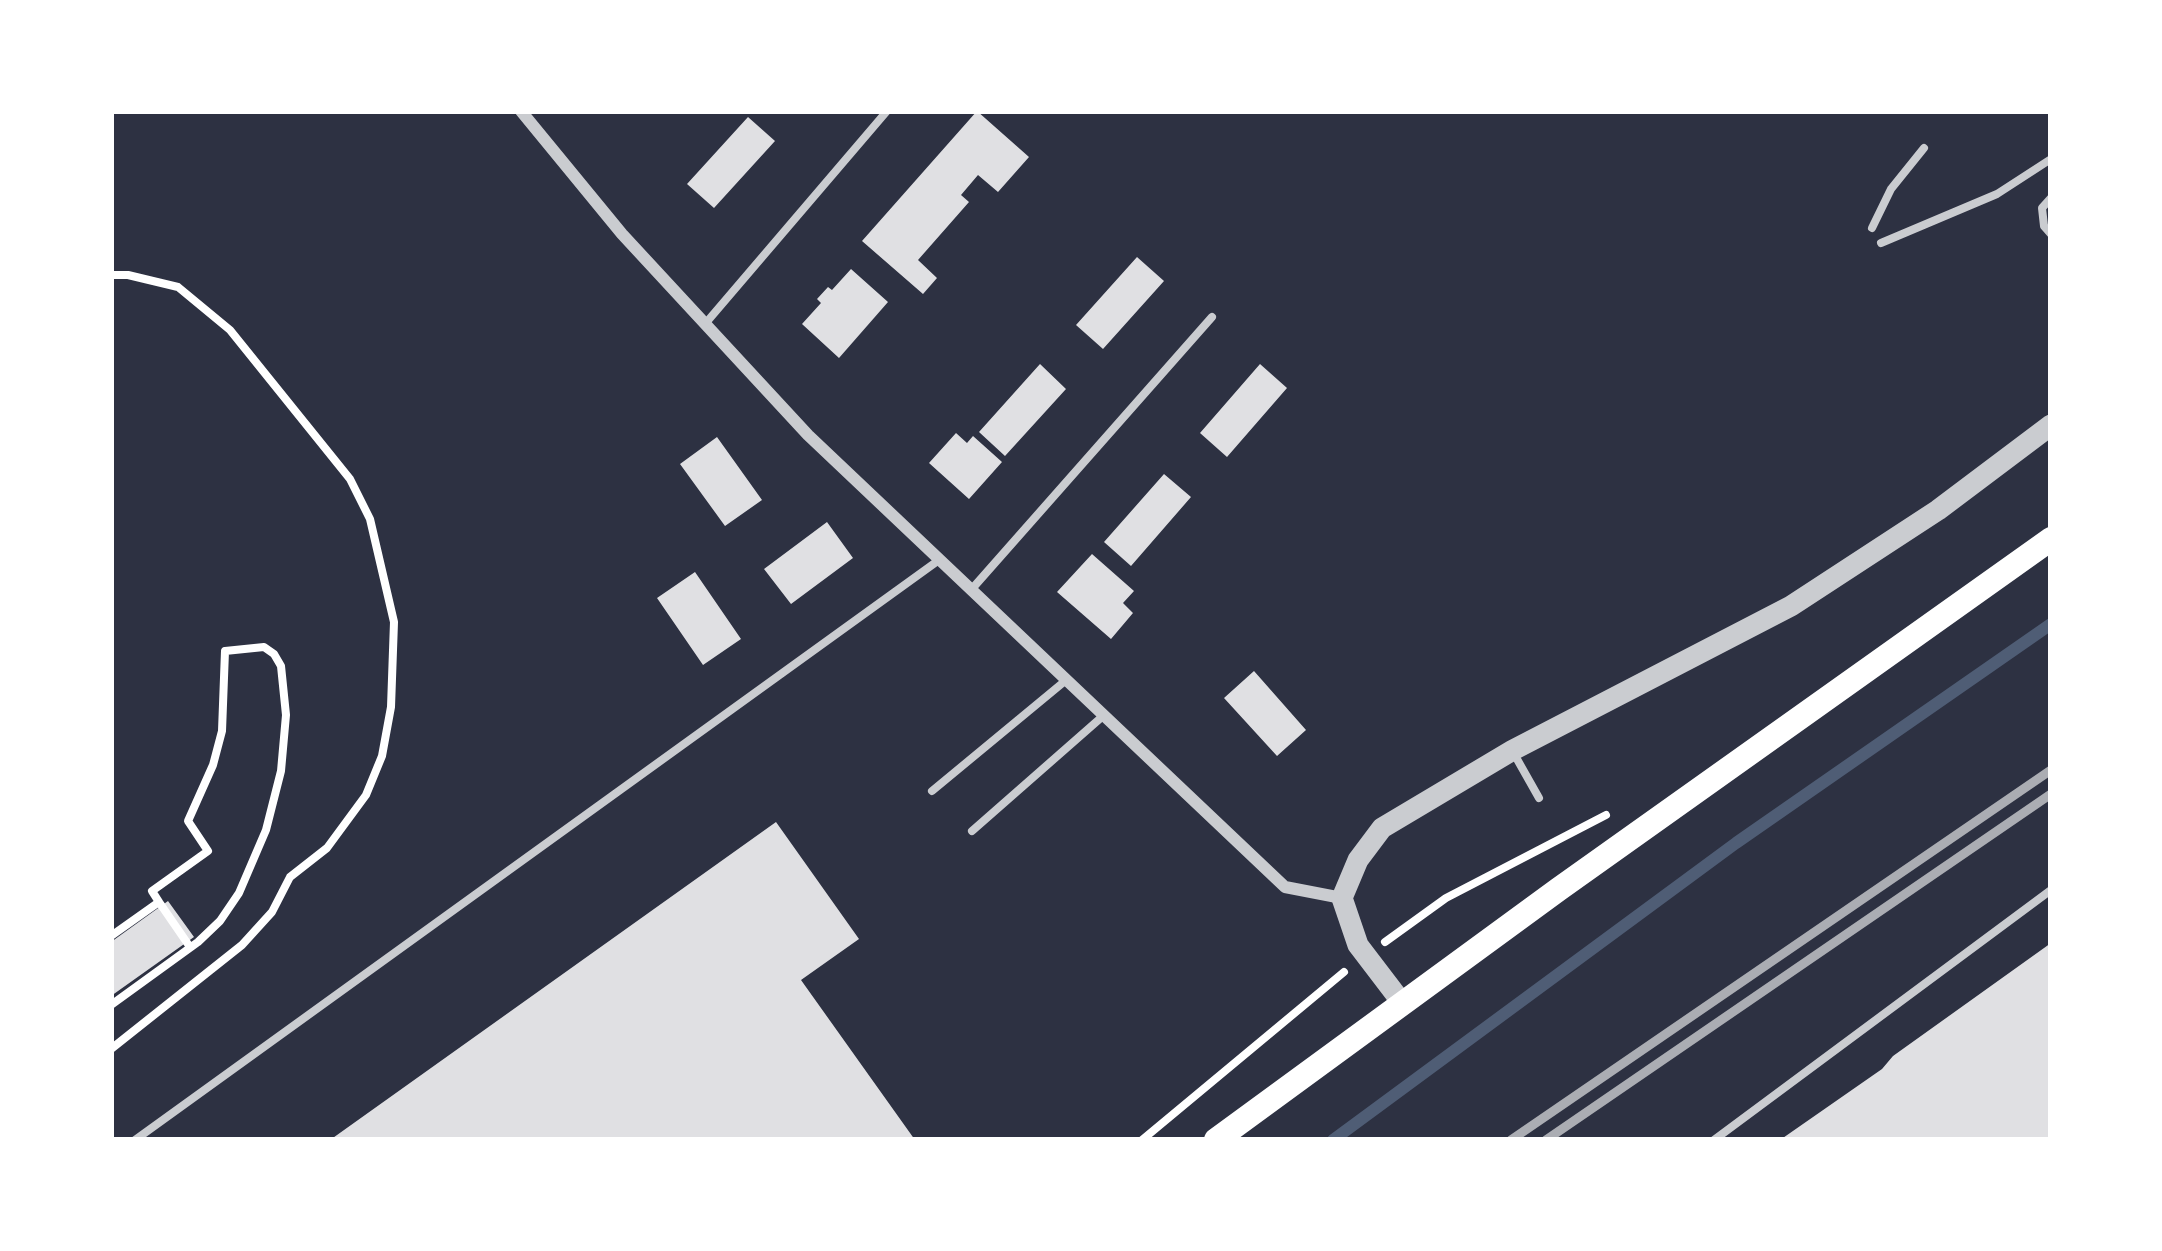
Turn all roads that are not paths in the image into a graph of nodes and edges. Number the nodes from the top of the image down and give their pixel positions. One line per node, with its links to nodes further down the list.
1 (521, 111): 10 (street)
2 (887, 111): 10 (lane)
3 (1924, 148): 6 (lane)
4 (2051, 159): 8 (lane)
5 (2051, 198): 7 (lane)
6 (1872, 228)
7 (2051, 234)
8 (1882, 243)
9 (1212, 317): 14 (lane)
10 (704, 325): 13 (street)
11 (2051, 425): 17 (street)
12 (2051, 539): 23 (main road)
13 (939, 560): 14 (street); 24 (lane)
14 (971, 591): 15 (street)
15 (1066, 680): 16 (street); 18 (lane)
16 (1105, 715): 20 (lane); 22 (street)
17 (1513, 750): 19 (lane); 22 (street)
18 (932, 790)
19 (1539, 798)
20 (972, 831)
21 (2051, 890): 26 (lane)
22 (1342, 898): 23 (street)
23 (1403, 1004): 25 (main road)
24 (135, 1140)
25 (1216, 1140)
26 (1714, 1140)

